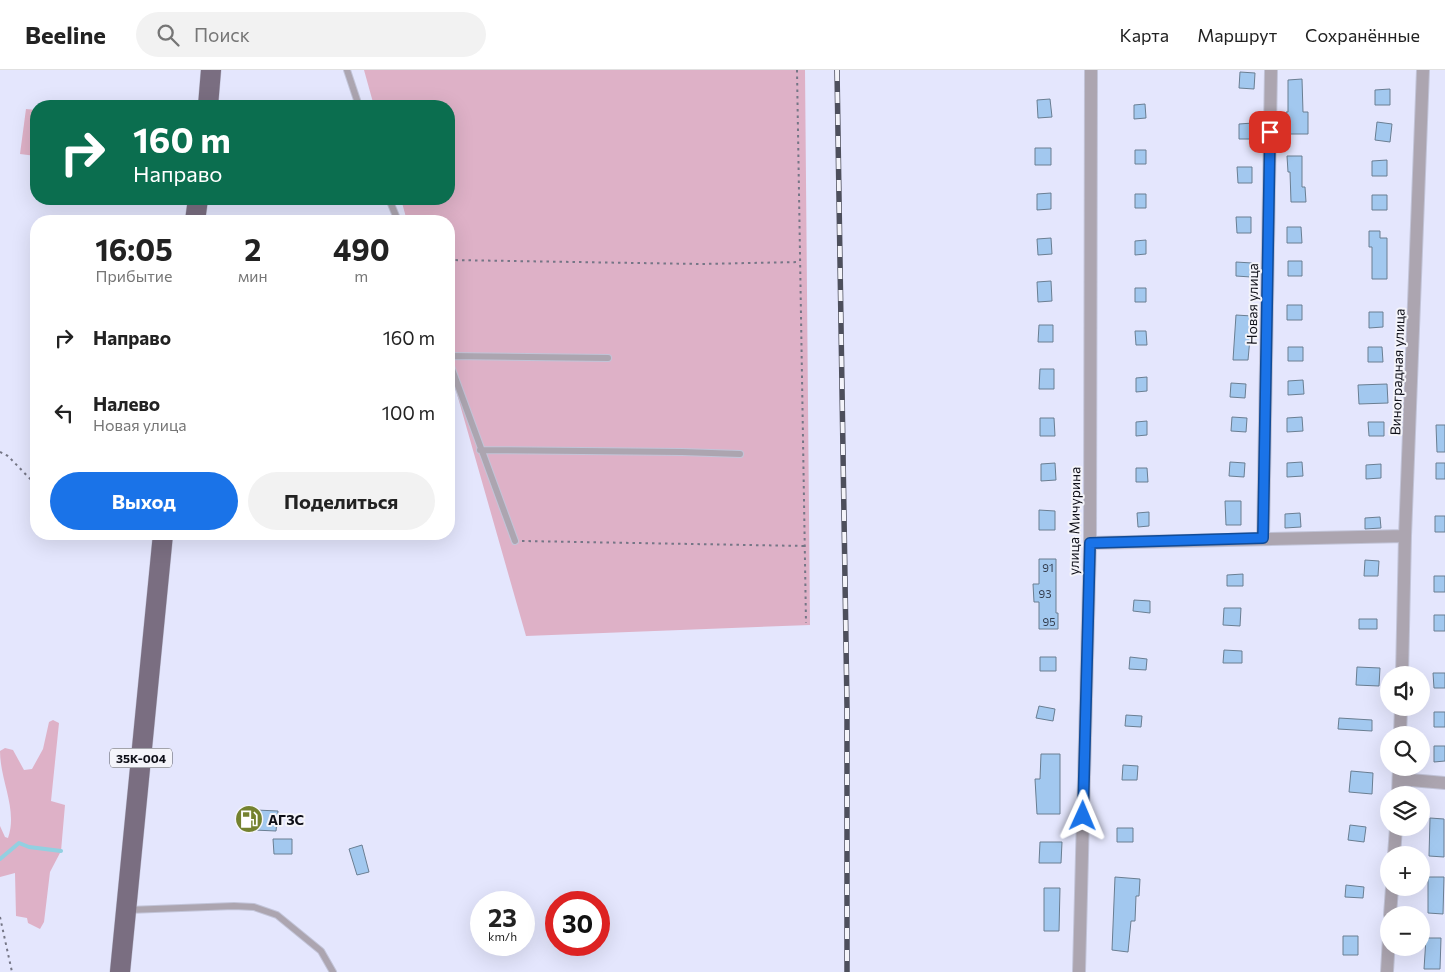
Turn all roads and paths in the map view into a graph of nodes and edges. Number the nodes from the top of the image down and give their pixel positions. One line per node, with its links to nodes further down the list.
1 (211, 70): 7 (main road)
2 (347, 70): 8 (lane)
3 (797, 70): 10 (path)
4 (1091, 70): 22 (street, улица Мичурина)
5 (1271, 70): 19 (street, Новая улица)
6 (1423, 70): 18 (street, Виноградная улица)
7 (208, 100)
8 (357, 100)
9 (455, 260): 10 (path)
10 (800, 262): 23 (path)
11 (455, 356): 12 (lane)
12 (608, 358)
13 (455, 378): 14 (lane)
14 (480, 450): 16 (lane); 21 (lane)
15 (0, 452): 17 (path)
16 (740, 454)
17 (30, 479)
18 (1405, 536): 19 (street); 25 (street, Виноградная улица)
19 (1263, 538): 22 (street)
20 (162, 540): 28 (main road, 35К-004)
21 (515, 541): 23 (path)
22 (1090, 543): 34 (street, улица Мичурина)
23 (805, 546): 24 (path)
24 (806, 623)
25 (1402, 666)
26 (1413, 776): 27 (street)
27 (1445, 783)
28 (125, 910): 32 (main road, 35К-004); 33 (lane)
29 (0, 918): 31 (path)
30 (1387, 956): 35 (street)
31 (12, 972)
32 (120, 972)
33 (333, 972)
34 (1079, 972)
35 (1386, 972)

